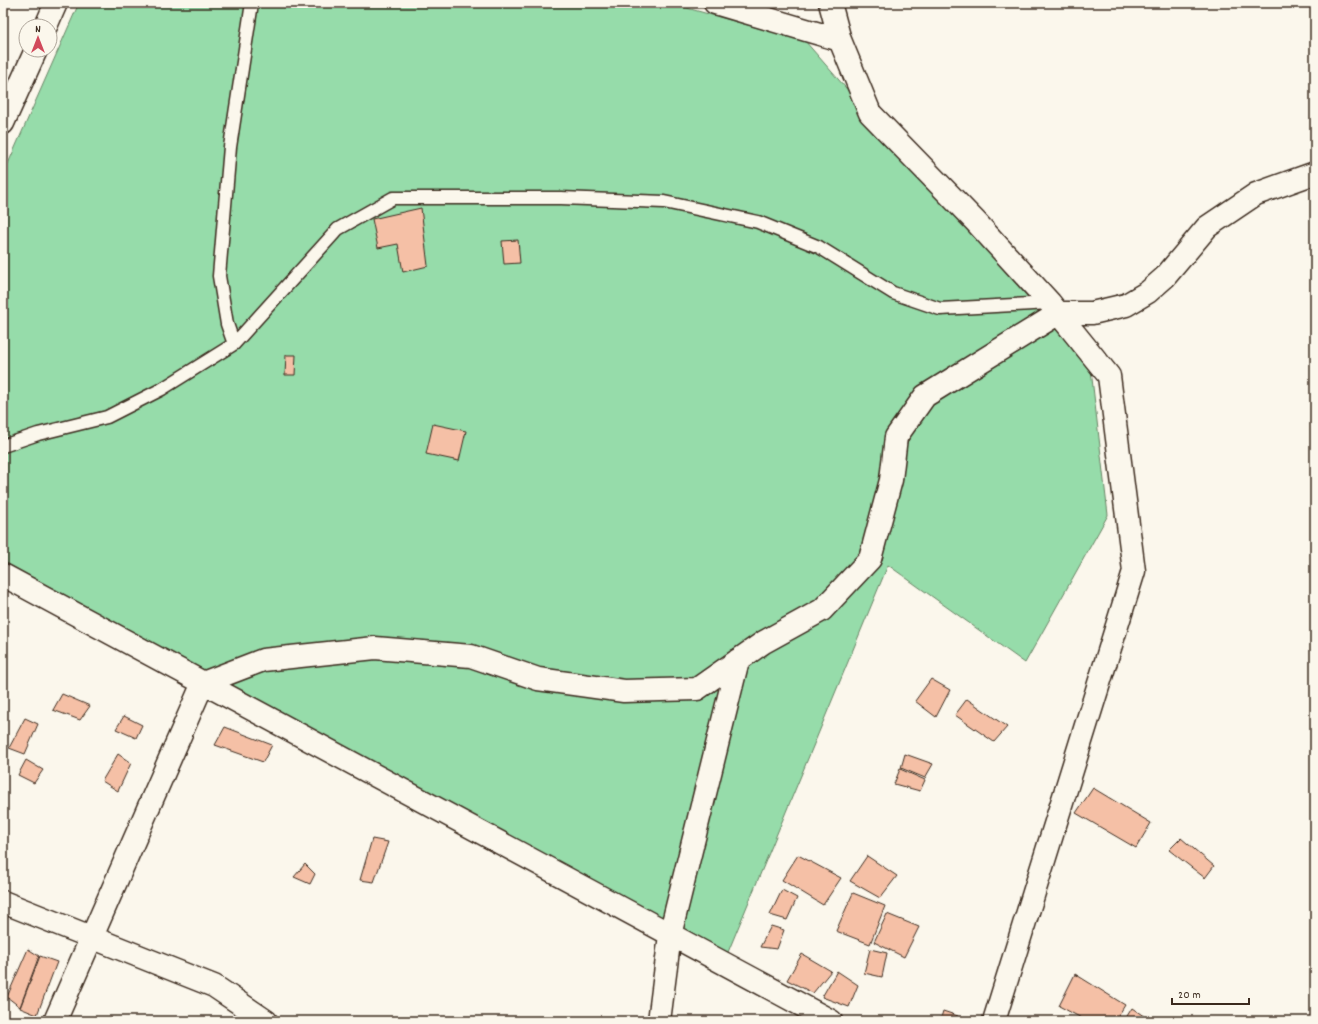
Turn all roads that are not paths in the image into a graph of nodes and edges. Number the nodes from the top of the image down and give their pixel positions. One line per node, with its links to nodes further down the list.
1 (56, 3): 5 (street)
2 (252, 3): 11 (lane)
3 (715, 3): 6 (street)
4 (830, 3): 6 (street)
5 (49, 18)
6 (840, 40): 10 (street)
7 (32, 58): 8 (street)
8 (3, 123)
9 (1315, 174): 10 (street)
10 (1055, 308): 11 (lane); 14 (street); 23 (street)
11 (234, 344): 12 (lane)
12 (3, 446)
13 (3, 575): 15 (street)
14 (738, 660): 15 (street); 17 (street)
15 (203, 683): 17 (street); 18 (street)
16 (3, 902): 18 (street)
17 (670, 934): 21 (street); 22 (street)
18 (92, 938): 19 (street); 20 (street)
19 (55, 1021)
20 (266, 1021)
21 (658, 1021)
22 (831, 1021)
23 (994, 1021)

